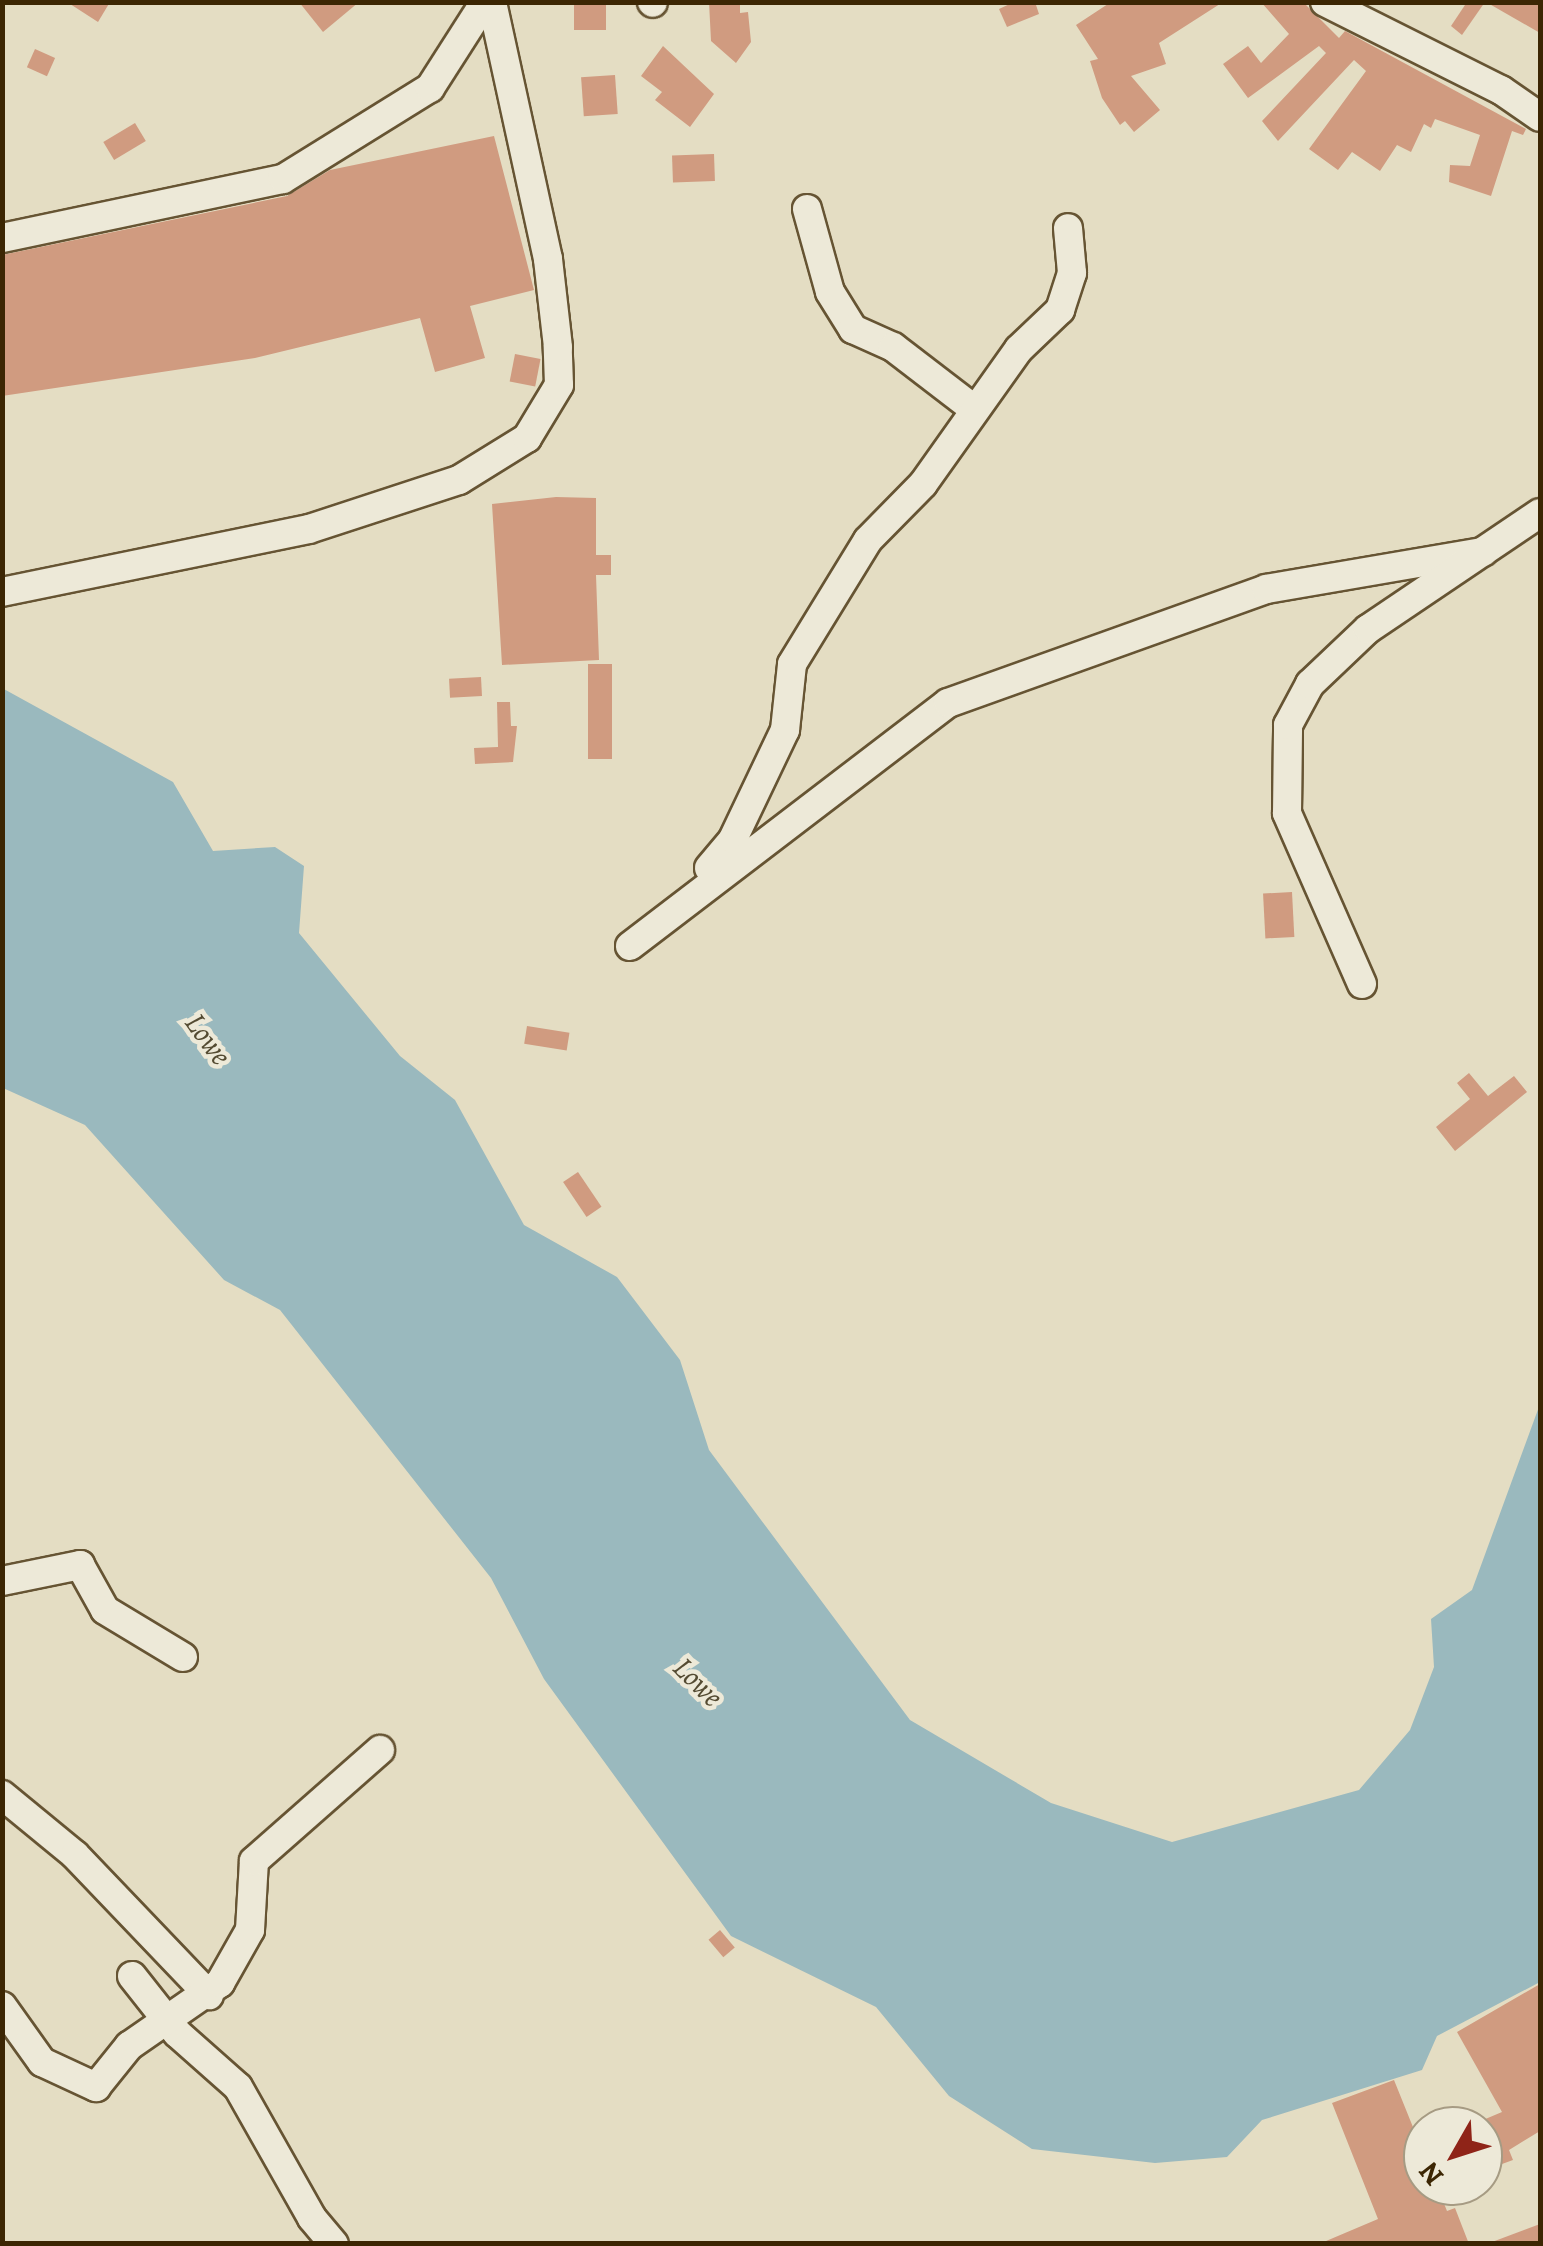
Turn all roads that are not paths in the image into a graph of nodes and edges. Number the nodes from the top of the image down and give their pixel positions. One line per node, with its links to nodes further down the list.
1 (488, 2): 6 (street); 10 (street)
2 (1325, 2): 3 (street)
3 (1540, 117)
4 (807, 208): 7 (street)
5 (1068, 228): 7 (street)
6 (2, 238)
7 (975, 410): 11 (street)
8 (1540, 513): 9 (street)
9 (1483, 552): 11 (street); 13 (street)
10 (2, 592)
11 (683, 900): 12 (street)
12 (630, 946)
13 (1362, 984)
14 (2, 1581): 15 (street)
15 (183, 1657)
16 (380, 1750): 19 (street)
17 (2, 1795): 19 (street)
18 (132, 1976): 21 (street)
19 (208, 1995): 21 (street)
20 (2, 2006): 21 (street)
21 (166, 2020): 22 (street)
22 (334, 2244)

